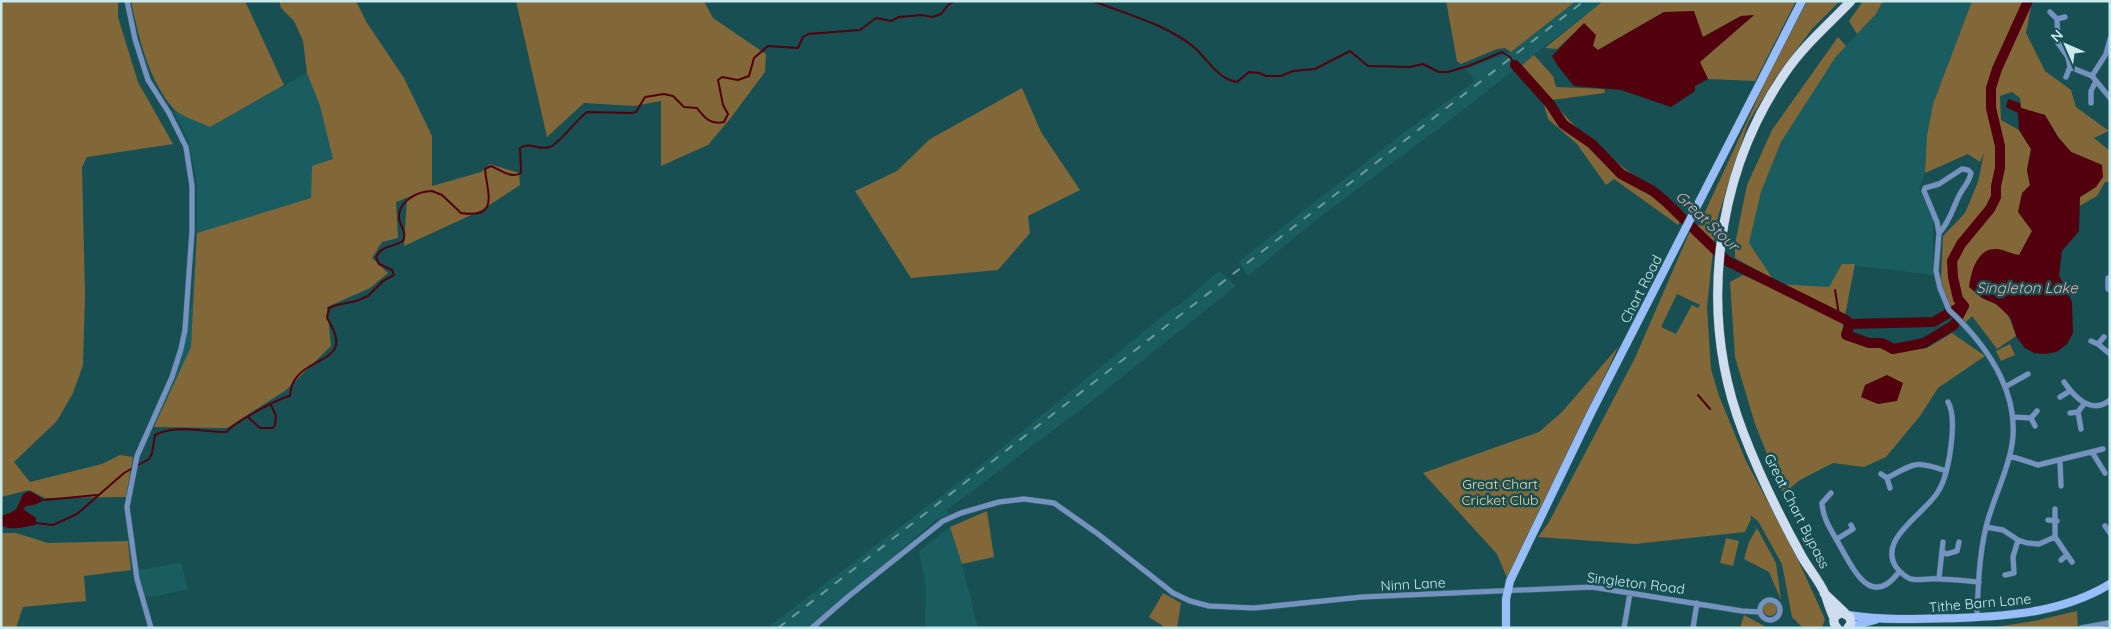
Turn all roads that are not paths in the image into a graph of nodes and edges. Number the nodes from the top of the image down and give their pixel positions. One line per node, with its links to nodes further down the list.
1 (127, 1): 82 (street)
2 (1802, 1): 71 (street, Chart Road)
3 (1850, 2): 73 (main road, Great Chart Bypass)
4 (2050, 12): 6 (street)
5 (2066, 17): 6 (street)
6 (2058, 19): 8 (street)
7 (2110, 39): 9 (street)
8 (2070, 68): 9 (street); 10 (street)
9 (2092, 76): 11 (street)
10 (2066, 77)
11 (2096, 81): 12 (street); 13 (street)
12 (2110, 98)
13 (2091, 103)
14 (1939, 233): 14 (street); 24 (street)
15 (2108, 278): 16 (street)
16 (2109, 290): 17 (street)
17 (2101, 291)
18 (2104, 338): 20 (street)
19 (2091, 341): 20 (street)
20 (2098, 344): 21 (street)
21 (2110, 354)
22 (2028, 374): 24 (street)
23 (2064, 382): 25 (street)
24 (2005, 387): 33 (street)
25 (2070, 391): 26 (street); 29 (street)
26 (2060, 397)
27 (2110, 400): 29 (street)
28 (1948, 402): 41 (street)
29 (2084, 404): 31 (street)
30 (2036, 411): 34 (street)
31 (2078, 412): 32 (street); 36 (street)
32 (2070, 413)
33 (2013, 417): 34 (street); 39 (street)
34 (2031, 418): 35 (street)
35 (2035, 426)
36 (2081, 429)
37 (2103, 449): 38 (street)
38 (2092, 452): 40 (street); 42 (street)
39 (2010, 456): 40 (street); 55 (street)
40 (2060, 461): 45 (street)
41 (1946, 471): 44 (street); 66 (street)
42 (2106, 473)
43 (1881, 474): 44 (street)
44 (1888, 478): 46 (street)
45 (2061, 486)
46 (1890, 488)
47 (1831, 493): 49 (street)
48 (1815, 503): 49 (street)
49 (1822, 503): 58 (street)
50 (2055, 509): 52 (street)
51 (2048, 520): 52 (street)
52 (2057, 521): 57 (street)
53 (1851, 525): 58 (street)
54 (2105, 526): 56 (street)
55 (1986, 527): 59 (street); 69 (street)
56 (2110, 532)
57 (2055, 537): 59 (street); 63 (street)
58 (1837, 539): 66 (street)
59 (2018, 540): 67 (street)
60 (1942, 542): 62 (street)
61 (1959, 542): 62 (street)
62 (1943, 552): 68 (street)
63 (2067, 554): 64 (street); 65 (street)
64 (2061, 560)
65 (2072, 562)
66 (1900, 572): 68 (street)
67 (2005, 575)
68 (1939, 578): 69 (street)
69 (1979, 582): 78 (street)
70 (2110, 584): 78 (street, Tithe Barn Lane)
71 (1508, 591): 72 (street, Singleton Road); 83 (street, Ninn Lane); 84 (street, Chart Road)
72 (1630, 593): 74 (street, Singleton Road); 85 (street)
73 (1824, 593): 76 (main road, Great Chart Bypass); 81 (main road, Great Chart Bypass)
74 (1697, 602): 75 (street, Singleton Road); 86 (street)
75 (1760, 612)
76 (1847, 614): 79 (street, Tithe Barn Lane); 81 (main road); 87 (main road)
77 (1960, 618): 78 (street, Tithe Barn Lane); 79 (street, Tithe Barn Lane); 88 (street)
78 (1977, 618)
79 (1876, 619): 87 (street, Tithe Barn Lane)
80 (2108, 623): 89 (street)
81 (1834, 624)
82 (151, 628)
83 (812, 628)
84 (1506, 628)
85 (1624, 628)
86 (1693, 628)
87 (1848, 628)
88 (1960, 628)
89 (2081, 628)

